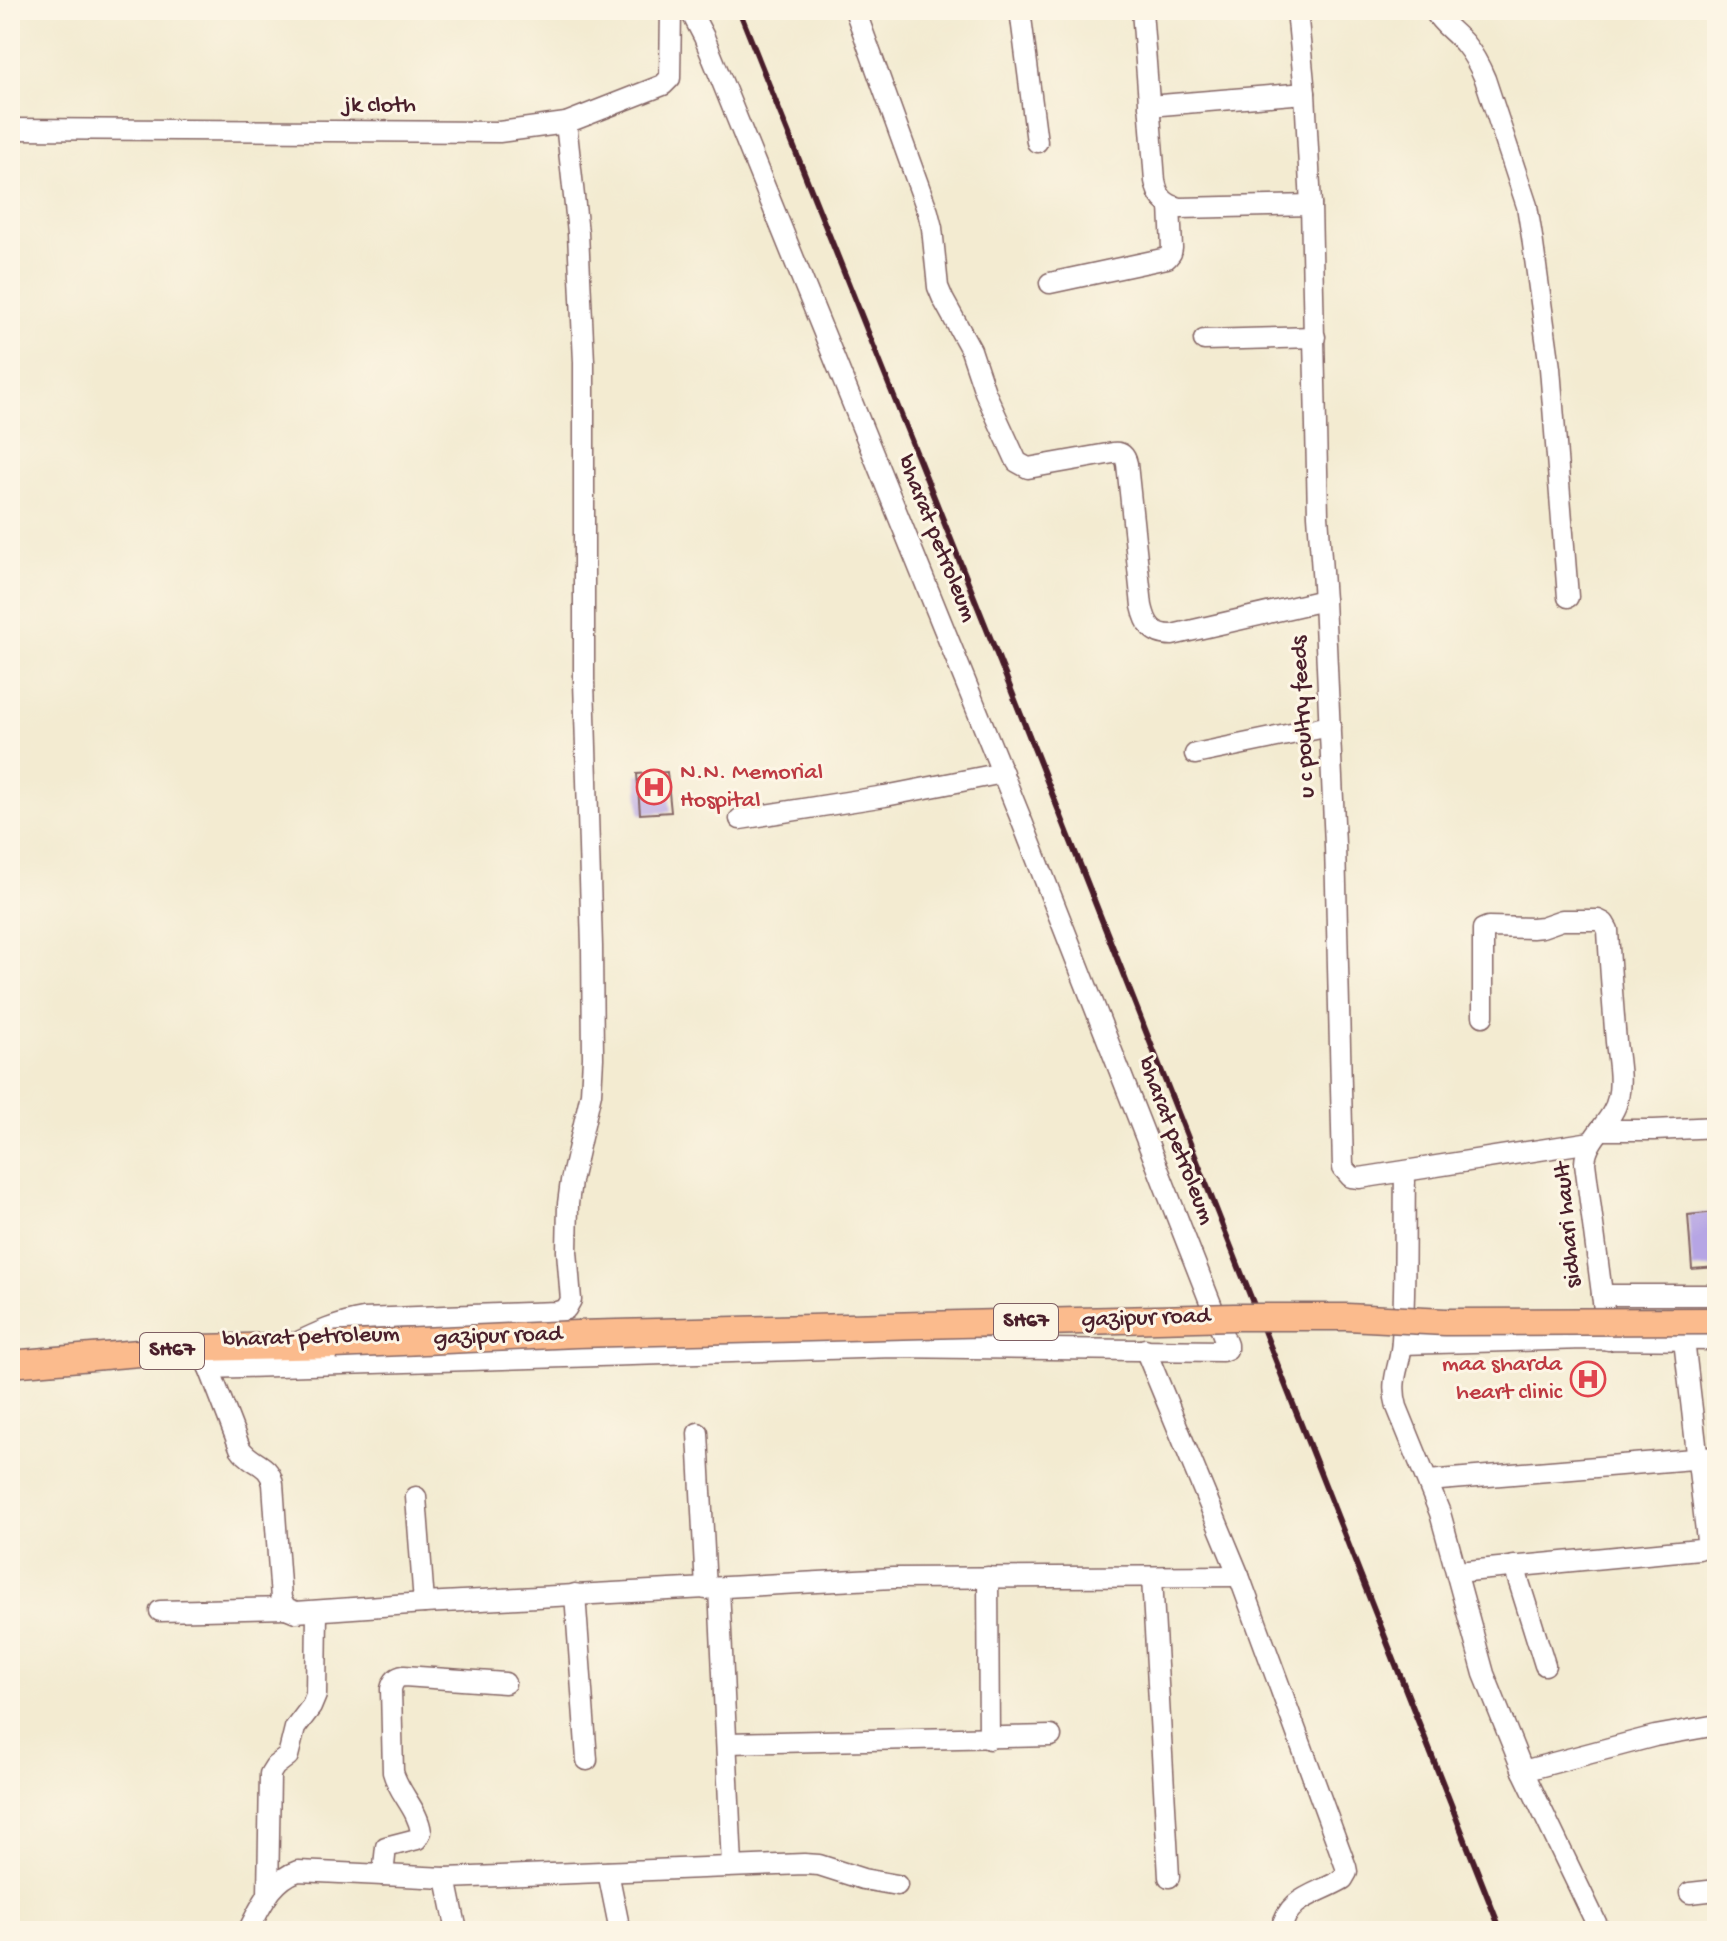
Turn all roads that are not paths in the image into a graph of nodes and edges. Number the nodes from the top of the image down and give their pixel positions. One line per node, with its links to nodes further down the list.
1 (671, 10): 10 (street, jk cloth)
2 (690, 10): 22 (street, bharat petroleum)
3 (855, 10): 19 (street)
4 (1020, 10): 12 (street)
5 (1142, 10): 9 (street)
6 (1297, 10): 8 (street, u c poultry feeds)
7 (1434, 10): 18 (street)
8 (1305, 93): 9 (street); 13 (street, u c poultry feeds)
9 (1149, 106): 14 (street)
10 (566, 123): 11 (street, jk cloth); 34 (street)
11 (10, 129)
12 (1037, 142)
13 (1311, 205): 14 (street); 16 (street, u c poultry feeds)
14 (1170, 206): 15 (street)
15 (1050, 283)
16 (1315, 337): 17 (street); 19 (street, u c poultry feeds)
17 (1204, 340)
18 (1568, 597)
19 (1324, 600): 20 (street, u c poultry feeds)
20 (1330, 726): 21 (street); 27 (street, u c poultry feeds)
21 (1195, 754)
22 (1003, 773): 23 (street); 36 (street, bharat petroleum)
23 (740, 819)
24 (1483, 1016): 26 (street, sidhari hault)
25 (1717, 1127): 26 (street, u c poultry feeds)
26 (1596, 1136): 27 (street, u c poultry feeds); 28 (street, sidhari hault)
27 (1405, 1172): 35 (street)
28 (1602, 1295): 29 (street); 31 (street, sidhari hault)
29 (1717, 1295)
30 (1717, 1321): 34 (main road, gazipur road / SH67, bridge)
31 (1608, 1340): 32 (street); 35 (street)
32 (1684, 1340): 33 (street); 40 (street)
33 (1717, 1340)
34 (294, 1344): 37 (main road, SH67)
35 (1402, 1344): 41 (street)
36 (1145, 1349): 37 (street, bharat petroleum); 46 (street)
37 (204, 1358): 38 (main road, SH67); 52 (street)
38 (10, 1364)
39 (698, 1433): 49 (street)
40 (1708, 1458): 41 (street); 43 (street)
41 (1428, 1481): 45 (street)
42 (416, 1497): 51 (street)
43 (1711, 1546): 44 (street)
44 (1514, 1566): 45 (street); 55 (street)
45 (1457, 1572): 62 (street)
46 (1239, 1576): 48 (street); 75 (street)
47 (988, 1577): 48 (street); 49 (street); 59 (street)
48 (1152, 1578): 66 (street)
49 (712, 1589): 50 (street); 60 (street)
50 (575, 1594): 51 (street); 61 (street)
51 (424, 1603): 54 (street)
52 (286, 1608): 53 (street); 54 (street)
53 (160, 1611)
54 (317, 1611): 71 (street)
55 (1545, 1665)
56 (505, 1683): 65 (street)
57 (1717, 1725): 62 (street)
58 (1051, 1736): 59 (street)
59 (989, 1739): 60 (street)
60 (727, 1743): 63 (street)
61 (587, 1760)
62 (1523, 1771): 76 (street)
63 (732, 1866): 64 (street); 68 (street)
64 (608, 1872): 67 (street); 74 (street)
65 (383, 1875): 67 (street); 71 (street)
66 (1169, 1877)
67 (446, 1878): 73 (street)
68 (897, 1885)
69 (1717, 1890): 70 (street)
70 (1690, 1893)
71 (268, 1895): 72 (street)
72 (248, 1931)
73 (457, 1931)
74 (620, 1931)
75 (1281, 1931)
76 (1600, 1931)

